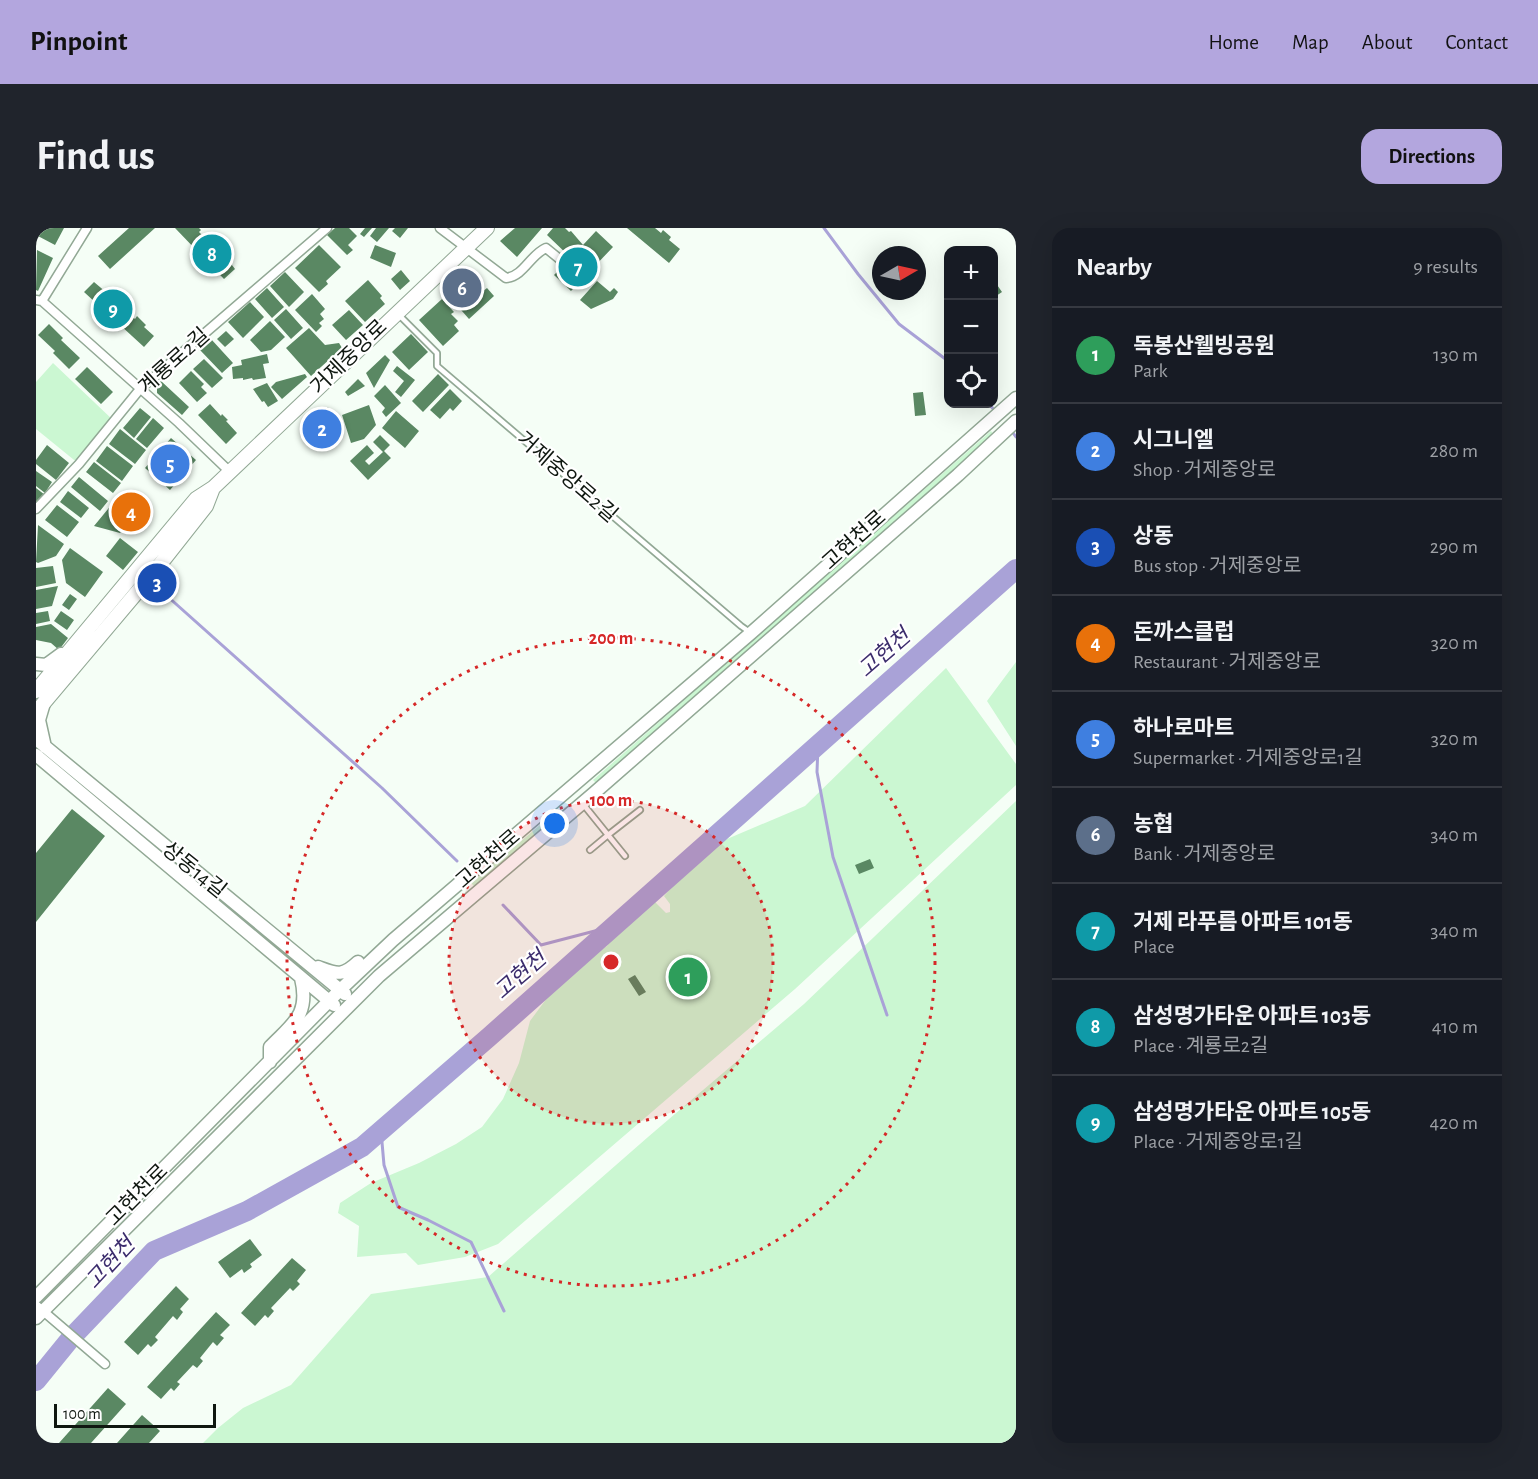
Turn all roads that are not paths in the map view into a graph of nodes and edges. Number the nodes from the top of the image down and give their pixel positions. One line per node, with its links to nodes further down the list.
1 (87, 228): 7 (street)
2 (327, 228): 9 (street, 계룡로2길)
3 (440, 228): 5 (street)
4 (487, 228): 5 (main road, 거제중앙로)
5 (464, 247): 6 (street); 8 (main road, 거제중앙로)
6 (562, 261)
7 (39, 301): 9 (street)
8 (396, 312): 12 (main road, 거제중앙로); 15 (lane, 거제중앙로2길)
9 (140, 389): 12 (street); 14 (street, 계룡로2길)
10 (1016, 398): 15 (street, 고현천로)
11 (1015, 422): 22 (street, 고현천로)
12 (229, 471): 13 (main road, 거제중앙로)
13 (213, 488): 16 (main road, 거제중앙로); 18 (main road, 거제중앙로)
14 (36, 509)
15 (751, 633): 27 (street, 고현천로)
16 (70, 649): 17 (street); 18 (main road, 거제중앙로)
17 (36, 664)
18 (39, 702): 19 (street)
19 (39, 747): 21 (street, 상동14길); 28 (street, 상동14길)
20 (36, 762): 21 (street)
21 (50, 767): 29 (street, 상동14길)
22 (582, 802): 24 (lane); 32 (street, 고현천로)
23 (640, 810): 24 (lane)
24 (608, 835): 25 (lane); 26 (lane)
25 (590, 850)
26 (625, 856)
27 (393, 940): 28 (street); 30 (street, 고현천로)
28 (311, 967): 30 (street, 상동14길)
29 (301, 978): 31 (street, 상동14길); 34 (street)
30 (339, 990): 31 (street, 고현천로); 32 (street, 상동14길)
31 (329, 1001): 33 (street, 상동14길); 34 (street, 고현천로)
32 (353, 1001): 33 (street, 고현천로)
33 (343, 1012): 36 (street, 고현천로)
34 (270, 1062): 35 (street, 고현천로)
35 (36, 1297)
36 (38, 1311): 37 (street, 고현천로)
37 (105, 1364)

